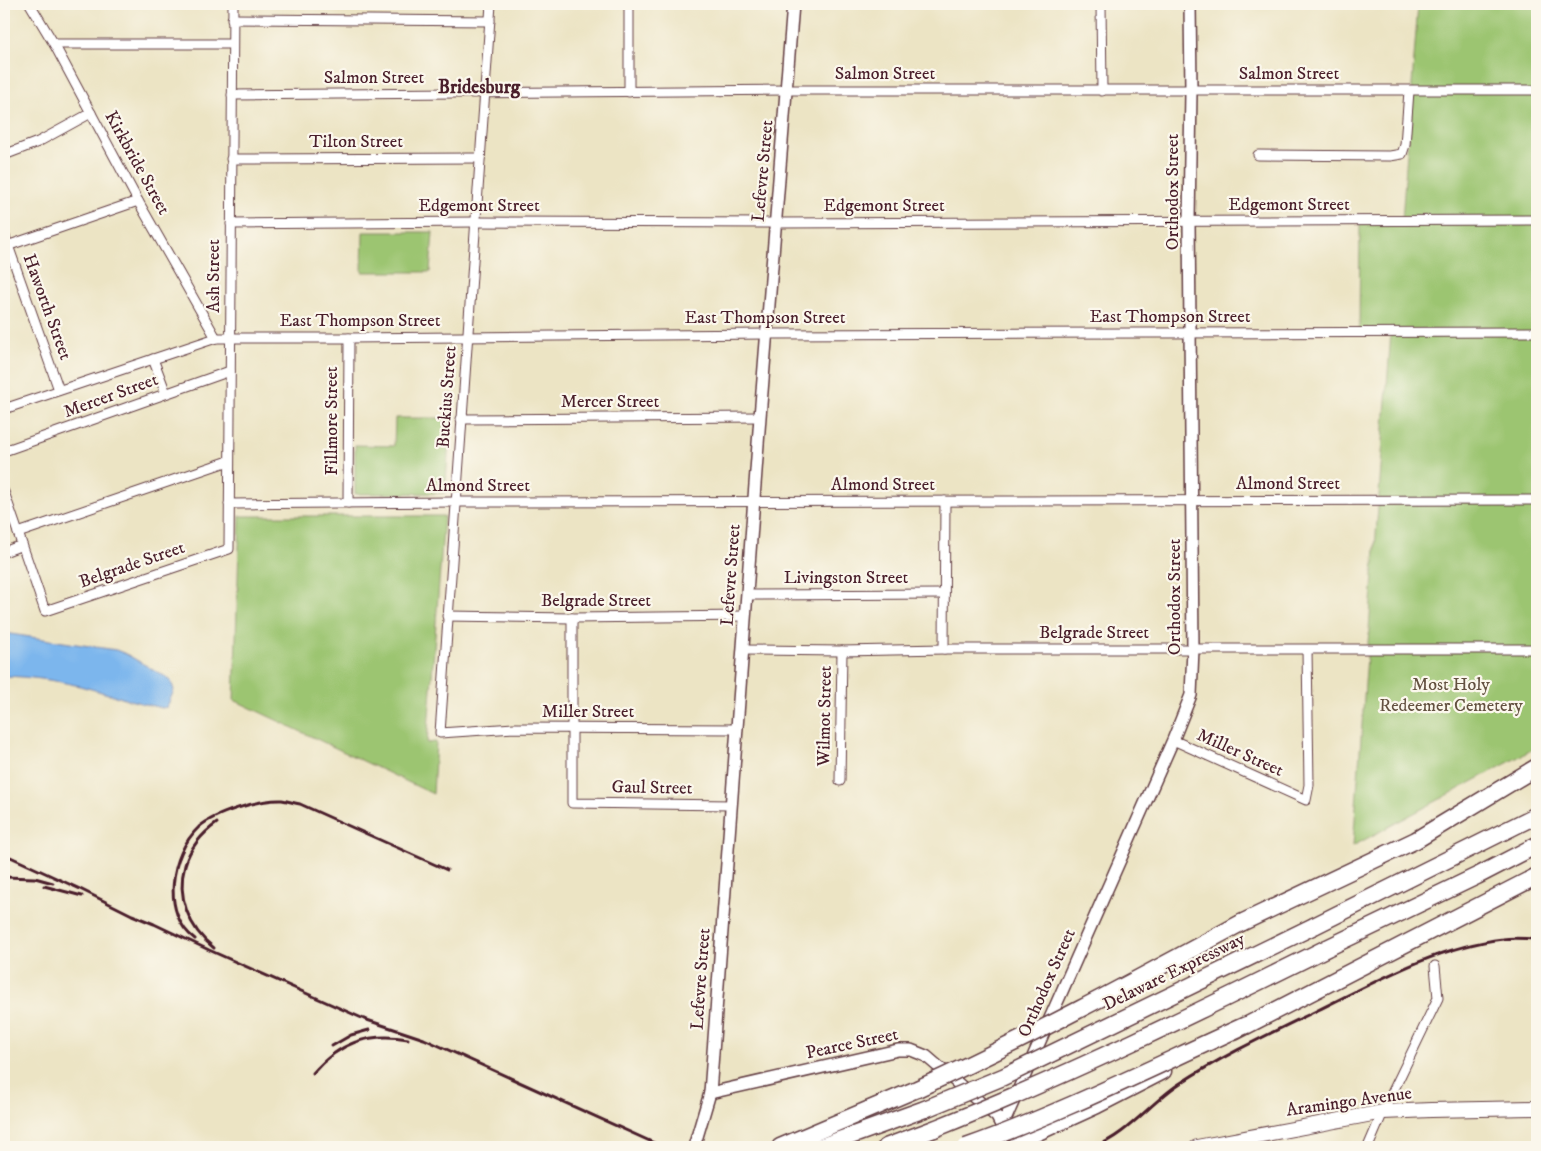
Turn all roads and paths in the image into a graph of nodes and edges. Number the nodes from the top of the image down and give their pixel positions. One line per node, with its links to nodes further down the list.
1 (30, 4): 10 (street, Kirkbride Street)
2 (233, 4): 8 (street, Ash Street)
3 (492, 4): 9 (street, Buckius Street)
4 (629, 4): 17 (street)
5 (793, 4): 12 (street, Lefevre Street)
6 (1102, 4): 15 (street)
7 (1190, 4): 16 (street, Orthodox Street)
8 (232, 19): 9 (street); 11 (street, Ash Street)
9 (490, 22): 18 (street, Buckius Street)
10 (54, 44): 11 (street); 20 (street, Kirkbride Street)
11 (232, 44): 19 (street, Ash Street)
12 (787, 90): 15 (street, Salmon Street); 17 (street, Salmon Street); 29 (street, Lefevre Street)
13 (1409, 90): 14 (street, Salmon Street); 16 (street, Salmon Street); 22 (street)
14 (1537, 90)
15 (1102, 91): 16 (street, Salmon Street)
16 (1192, 91): 27 (street, Orthodox Street)
17 (629, 92): 18 (street, Salmon Street)
18 (485, 93): 19 (street, Salmon Street); 23 (street, Buckius Street)
19 (232, 95): 24 (street, Ash Street)
20 (91, 113): 21 (street); 25 (street, Kirkbride Street)
21 (4, 155)
22 (1258, 155)
23 (480, 158): 24 (street, Tilton Street); 28 (street, Buckius Street)
24 (231, 160): 30 (street, Ash Street)
25 (138, 201): 32 (street); 37 (street, Kirkbride Street)
26 (1537, 220): 27 (street, Edgemont Street)
27 (1189, 221): 29 (street, Edgemont Street); 34 (street, Orthodox Street)
28 (476, 222): 29 (street, Edgemont Street); 30 (street, Edgemont Street); 36 (street, Buckius Street)
29 (776, 223): 35 (street, Lefevre Street)
30 (231, 224): 38 (street, Ash Street)
31 (4, 234): 32 (street, Haworth Street)
32 (6, 246): 42 (street, Haworth Street)
33 (1537, 332): 34 (street, East Thompson Street)
34 (1191, 333): 35 (street, East Thompson Street); 50 (street, Orthodox Street)
35 (767, 334): 36 (street, East Thompson Street); 45 (street, Lefevre Street)
36 (467, 336): 39 (street, East Thompson Street); 46 (street, Buckius Street)
37 (216, 338): 38 (street, East Thompson Street); 40 (street, East Thompson Street)
38 (230, 338): 39 (street, East Thompson Street); 41 (street, Ash Street)
39 (349, 338): 56 (street, Fillmore Street)
40 (153, 360): 42 (street, East Thompson Street); 43 (street)
41 (230, 371): 43 (street, Mercer Street); 48 (street, Ash Street)
42 (59, 390): 44 (street, East Thompson Street)
43 (166, 394): 47 (street, Mercer Street)
44 (4, 409)
45 (760, 417): 46 (street, Mercer Street); 54 (street, Lefevre Street)
46 (461, 419): 53 (street, Buckius Street)
47 (4, 451)
48 (229, 460): 55 (street, Ash Street); 57 (street)
49 (4, 492): 57 (street)
50 (1192, 500): 51 (street, Almond Street); 52 (street, Almond Street); 67 (street, Orthodox Street)
51 (1537, 500)
52 (945, 501): 54 (street, Almond Street); 61 (street)
53 (455, 502): 54 (street, Almond Street); 56 (street, Almond Street); 63 (street, Buckius Street)
54 (754, 502): 62 (street, Lefevre Street)
55 (229, 504): 56 (street, Almond Street); 59 (street, Ash Street)
56 (348, 504)
57 (18, 533): 58 (street)
58 (22, 545): 59 (street, Belgrade Street); 60 (street)
59 (229, 549)
60 (4, 552)
61 (944, 594): 62 (street, Livingston Street); 66 (street)
62 (747, 595): 64 (street, Lefevre Street)
63 (447, 616): 65 (street, Belgrade Street); 74 (street, Buckius Street)
64 (745, 616): 65 (street, Belgrade Street); 69 (street, Lefevre Street)
65 (572, 618): 72 (street)
66 (944, 649): 67 (street, Belgrade Street); 71 (street, Belgrade Street)
67 (1193, 649): 70 (street, Belgrade Street); 75 (street, Orthodox Street)
68 (1534, 649): 70 (street, Belgrade Street)
69 (744, 650): 71 (street, Belgrade Street); 73 (street, Lefevre Street)
70 (1308, 650): 75 (street, Miller Street)
71 (842, 651): 77 (street, Wilmot Street)
72 (573, 728): 73 (street, Miller Street); 74 (street, Miller Street); 78 (street, Gaul Street)
73 (736, 729): 78 (street, Lefevre Street)
74 (440, 733)
75 (1173, 740): 89 (street, Orthodox Street)
76 (1537, 767): 91 (highway, bridge)
77 (840, 781)
78 (731, 805): 86 (street, Lefevre Street)
79 (1537, 816): 92 (highway, Delaware Expressway, bridge)
80 (1537, 845): 93 (highway, bridge)
81 (1537, 876): 83 (highway)
82 (1537, 886): 83 (highway)
83 (1434, 929): 85 (highway)
84 (1435, 966): 88 (street)
85 (1246, 1025): 94 (highway, bridge); 96 (highway, bridge)
86 (710, 1093): 89 (street, Pearce Street); 90 (street, Lefevre Street)
87 (1537, 1108): 88 (main road, Aramingo Avenue)
88 (1382, 1112): 97 (main road, Aramingo Avenue); 98 (street)
89 (1002, 1127): 95 (street, Orthodox Street)
90 (694, 1147)
91 (780, 1147)
92 (820, 1147)
93 (886, 1147)
94 (966, 1147)
95 (991, 1147)
96 (1005, 1147)
97 (1203, 1147)
98 (1368, 1147)

